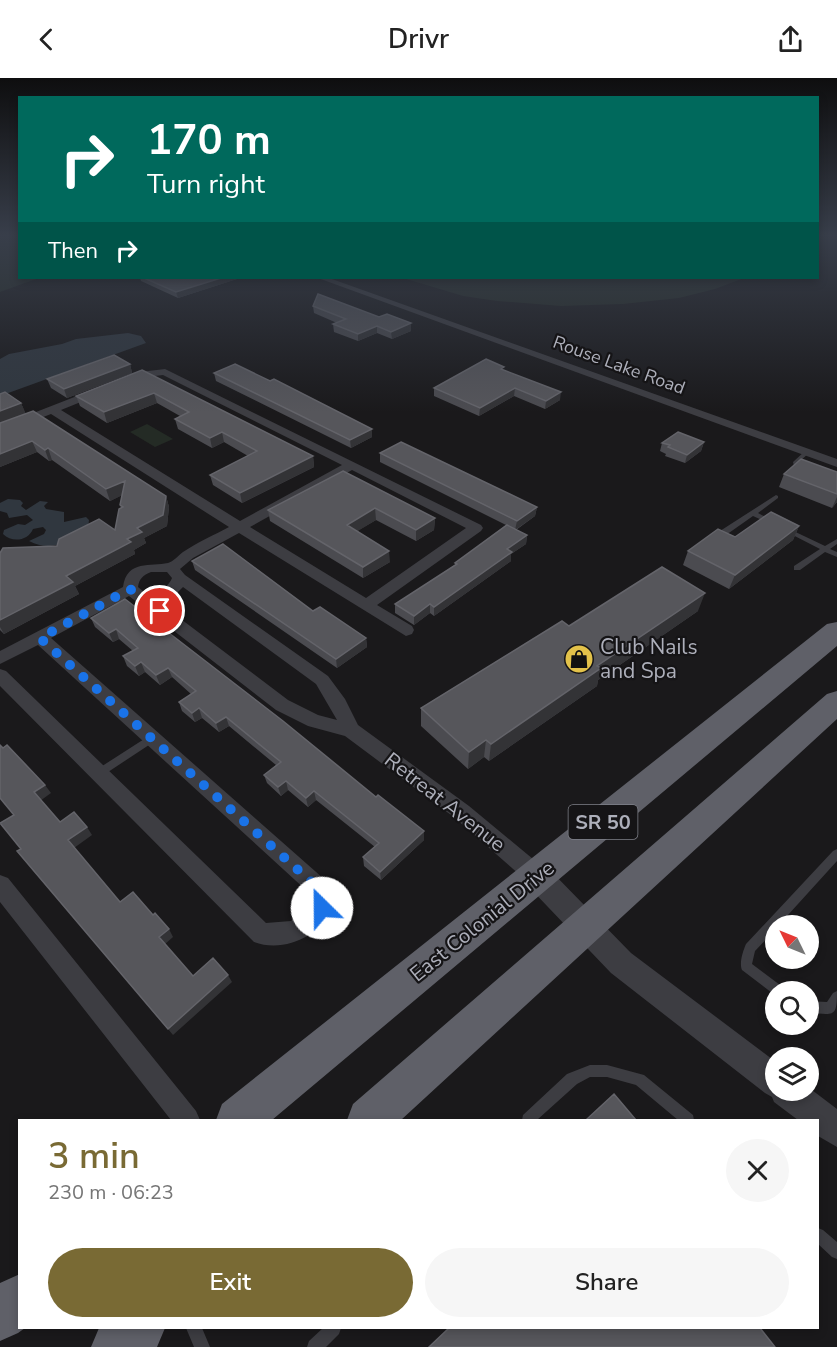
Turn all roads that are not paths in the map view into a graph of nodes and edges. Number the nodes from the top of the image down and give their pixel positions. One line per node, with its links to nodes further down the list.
1 (364, 293): 4 (street, Rouse Lake Road)
2 (52, 410): 3 (street); 6 (street); 10 (street)
3 (0, 430)
4 (807, 452): 5 (street, Rouse Lake Road); 7 (lane)
5 (837, 463)
6 (352, 465): 10 (street); 18 (street)
7 (809, 471)
8 (776, 497): 9 (lane)
9 (753, 513): 11 (lane); 13 (lane)
10 (242, 527): 16 (street); 18 (street)
11 (723, 533)
12 (837, 541): 13 (lane)
13 (825, 549): 14 (lane); 15 (lane)
14 (837, 555)
15 (797, 568)
16 (176, 573): 17 (street); 17 (street); 25 (street, Retreat Avenue)
17 (136, 593): 21 (street); 25 (street, Retreat Avenue)
18 (366, 605): 19 (street)
19 (406, 630)
20 (837, 631): 29 (highway, East Colonial Drive / SR 50)
21 (40, 638): 22 (street); 26 (street)
22 (0, 658)
23 (0, 675): 27 (street)
24 (837, 702): 31 (highway, SR 50)
25 (351, 730): 29 (street, Retreat Avenue)
26 (152, 738): 27 (lane); 27 (street)
27 (99, 773)
28 (835, 860): 32 (lane)
29 (537, 876): 31 (street); 38 (highway, East Colonial Drive / SR 50)
30 (0, 885): 37 (street)
31 (585, 927): 35 (street); 39 (highway, SR 50)
32 (766, 981)
33 (837, 997): 34 (lane)
34 (819, 1008)
35 (765, 1074)
36 (800, 1101): 42 (street)
37 (186, 1119)
38 (239, 1119)
39 (370, 1119)
40 (529, 1119): 41 (lane)
41 (687, 1119)
42 (837, 1130)
43 (819, 1235): 44 (lane)
44 (837, 1252)
45 (18, 1301): 46 (highway)
46 (0, 1315)
47 (138, 1329): 50 (highway)
48 (194, 1329): 51 (lane)
49 (332, 1329): 52 (lane)
50 (117, 1347)
51 (202, 1347)
52 (315, 1347)

